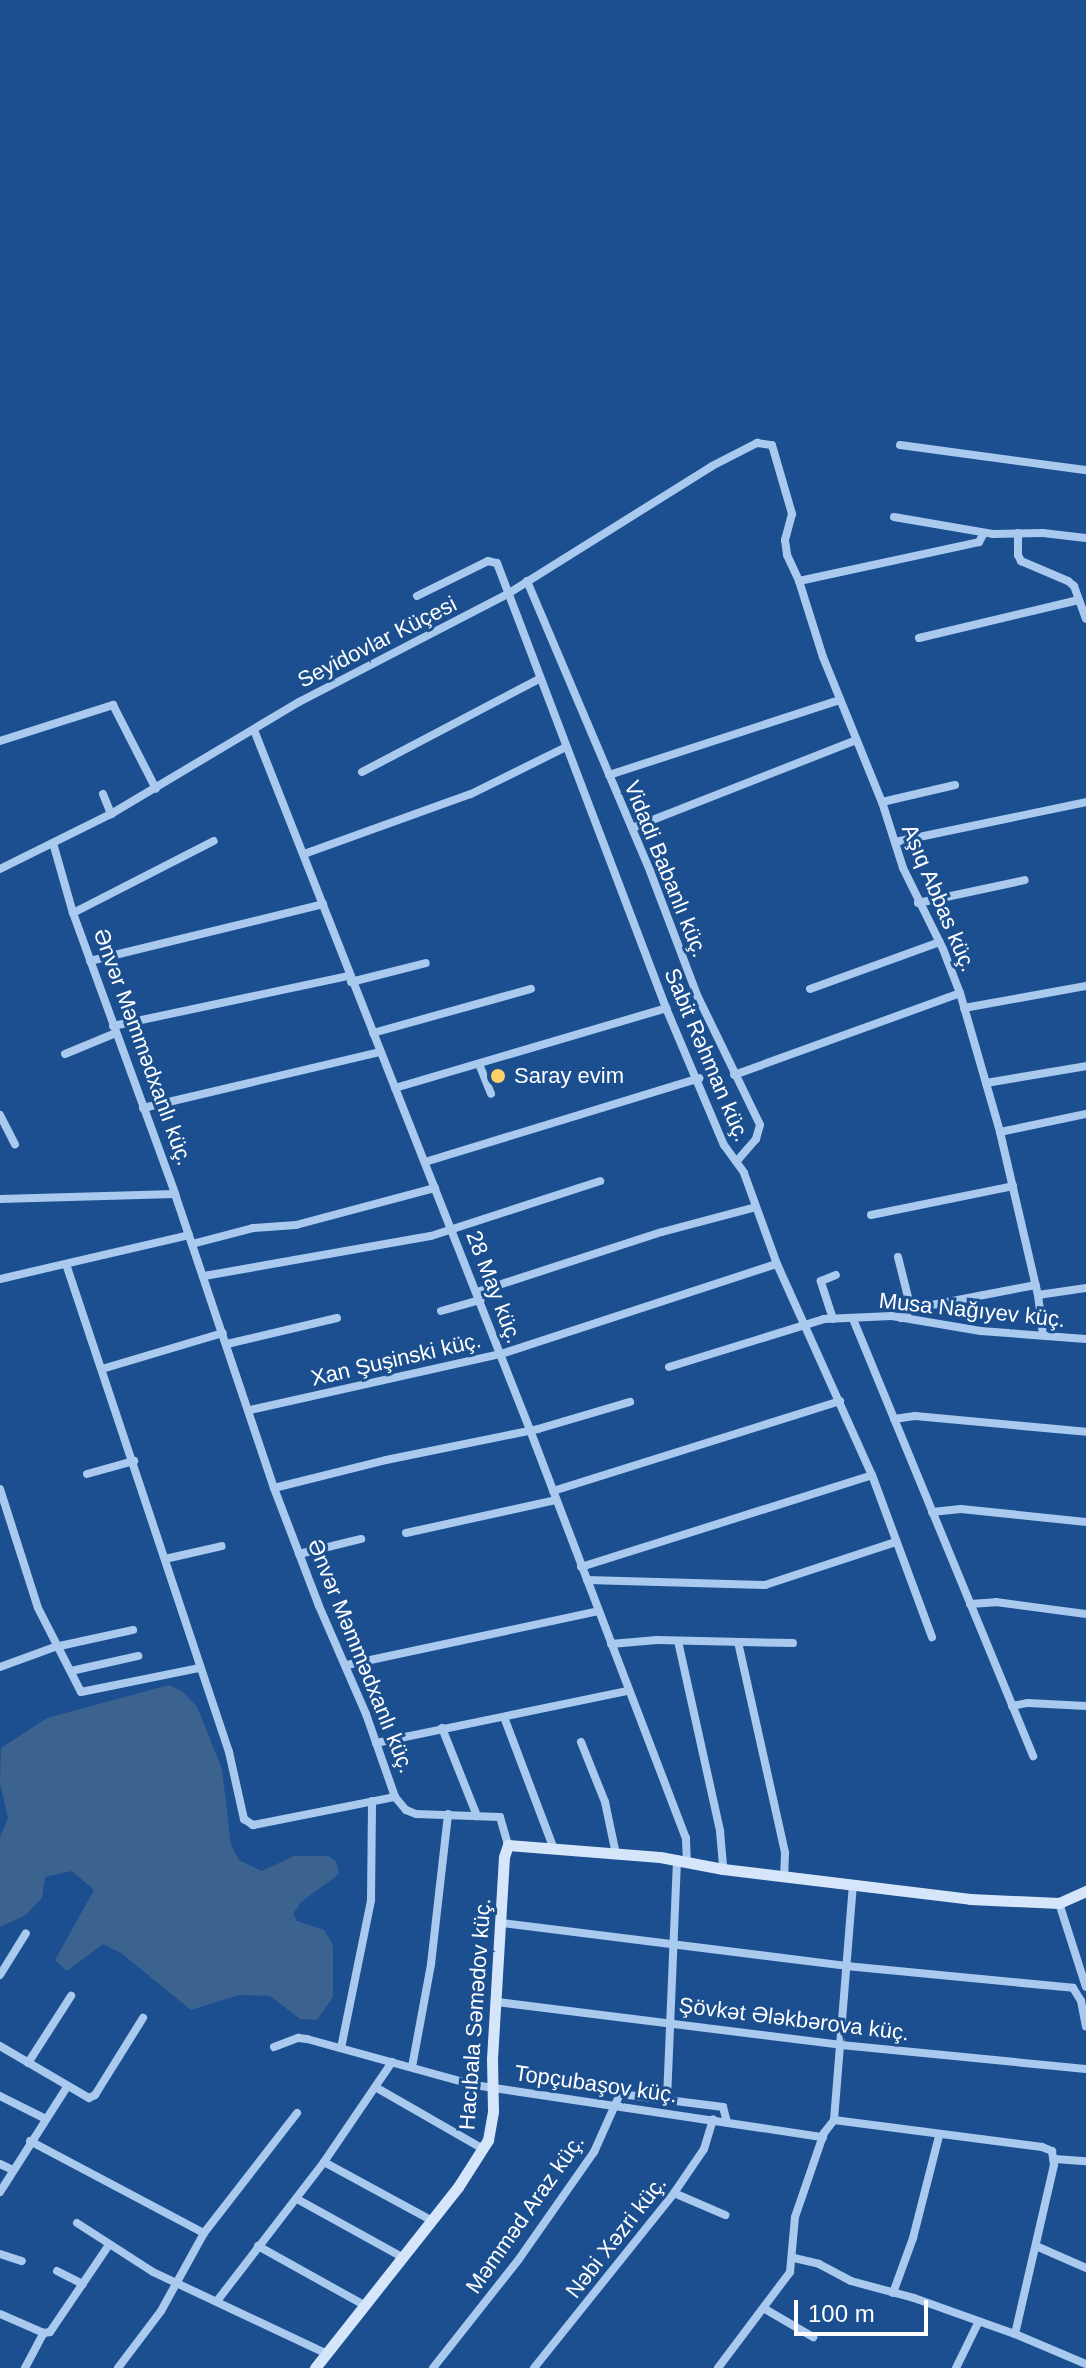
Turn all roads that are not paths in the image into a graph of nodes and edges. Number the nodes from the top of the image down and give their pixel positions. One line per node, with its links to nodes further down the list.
1 (766, 442): 8 (street, Seyidovlar Küçesi); 9 (street, Aşıq Abbas küç.)
2 (900, 445): 3 (street)
3 (1086, 470)
4 (894, 517): 5 (street)
5 (984, 533): 6 (street); 9 (street)
6 (1018, 533): 7 (street); 12 (street)
7 (1086, 538)
8 (527, 581): 10 (street, Seyidovlar Küçesi); 22 (street, Vidadi Babanlı küç.)
9 (799, 581): 16 (street, Aşıq Abbas küç.)
10 (509, 593): 11 (street, Sabit Rəhman küç.); 15 (street, Sabit Rəhman küç.); 17 (street, Seyidovlar Küçesi)
11 (417, 596)
12 (1079, 600): 13 (street); 14 (street)
13 (1086, 619)
14 (919, 638)
15 (539, 679): 20 (street, Sabit Rəhman küç.); 21 (street)
16 (840, 700): 18 (street, Aşıq Abbas küç.); 22 (street)
17 (254, 730): 24 (street, Seyidovlar Küçesi); 33 (street, 28 May küç.)
18 (856, 740): 26 (street, Aşıq Abbas küç.); 29 (street)
19 (0, 741): 24 (street)
20 (566, 747): 33 (street); 47 (street, Sabit Rəhman küç.)
21 (362, 772)
22 (609, 775): 29 (street, Vidadi Babanlı küç.)
23 (955, 785): 26 (street)
24 (156, 789): 28 (street, Seyidovlar Küçesi)
25 (103, 794): 28 (street)
26 (882, 802): 31 (street, Aşıq Abbas küç.)
27 (1086, 802): 31 (street)
28 (111, 814): 32 (street, Seyidovlar Küçesi)
29 (632, 828): 55 (street, Vidadi Babanlı küç.)
30 (214, 841): 38 (street)
31 (895, 842): 36 (street, Aşıq Abbas küç.)
32 (53, 843): 34 (street, Seyidovlar Küçesi); 38 (street, Ənvər Məmmədxanlı küç.)
33 (304, 854): 37 (street, 28 May küç.)
34 (0, 869)
35 (1025, 880): 36 (street)
36 (918, 903): 39 (street, Aşıq Abbas küç.)
37 (323, 904): 40 (street); 42 (street, 28 May küç.)
38 (73, 913): 40 (street, Ənvər Məmmədxanlı küç.)
39 (940, 942): 45 (street); 46 (street, Aşıq Abbas küç.)
40 (90, 961): 49 (street, Ənvər Məmmədxanlı küç.)
41 (426, 963): 42 (street)
42 (350, 979): 49 (street); 50 (street, 28 May küç.)
43 (1086, 986): 48 (street)
44 (531, 989): 50 (street)
45 (810, 989)
46 (960, 993): 48 (street, Aşıq Abbas küç.); 55 (street)
47 (666, 1008): 53 (street); 56 (street, Sabit Rəhman küç.)
48 (964, 1008): 57 (street, Aşıq Abbas küç.)
49 (115, 1029): 52 (street); 60 (street, Ənvər Məmmədxanlı küç.)
50 (373, 1033): 51 (street, 28 May küç.)
51 (380, 1052): 58 (street, 28 May küç.); 60 (street)
52 (65, 1054)
53 (479, 1064): 58 (street); 59 (street)
54 (1086, 1066): 57 (street)
55 (734, 1075): 66 (street, Vidadi Babanlı küç.)
56 (699, 1078): 65 (street); 66 (street, Sabit Rəhman küç.)
57 (986, 1083): 63 (street, Aşıq Abbas küç.)
58 (395, 1088): 65 (street, 28 May küç.)
59 (491, 1094)
60 (143, 1108): 70 (street, Ənvər Məmmədxanlı küç.)
61 (1086, 1114): 63 (street)
62 (1, 1119): 64 (street)
63 (1000, 1132): 68 (street, Aşıq Abbas küç.)
64 (15, 1144)
65 (425, 1162): 69 (street, 28 May küç.)
66 (736, 1162): 72 (street, Sabit Rəhman küç.)
67 (600, 1181): 74 (street)
68 (1013, 1186): 73 (street); 82 (street, Aşıq Abbas küç.)
69 (435, 1188): 74 (street, 28 May küç.); 75 (street)
70 (175, 1194): 71 (street); 75 (street, Ənvər Məmmədxanlı küç.)
71 (0, 1199)
72 (756, 1207): 78 (street, Sabit Rəhman küç.); 85 (street)
73 (871, 1215)
74 (452, 1229): 80 (street); 85 (street, 28 May küç.)
75 (191, 1240): 77 (street); 80 (street, Ənvər Məmmədxanlı küç.)
76 (898, 1257): 86 (street)
77 (66, 1264): 81 (street); 99 (street)
78 (777, 1264): 92 (street, Sabit Rəhman küç.); 97 (street, Xan Şuşinski küç.)
79 (836, 1275): 90 (street)
80 (204, 1276): 93 (street, Ənvər Məmmədxanlı küç.)
81 (0, 1279)
82 (1036, 1285): 84 (street, Aşıq Abbas küç.); 86 (street)
83 (1086, 1288): 84 (street)
84 (1038, 1295): 94 (street, Aşıq Abbas küç.)
85 (479, 1296): 87 (street); 97 (street, 28 May küç.)
86 (911, 1309): 89 (street)
87 (441, 1311)
88 (337, 1318): 96 (street)
89 (901, 1318): 91 (street, Musa Nağıyev küç.); 94 (street, Musa Nağıyev küç.)
90 (833, 1319): 91 (street, Musa Nağıyev küç.); 92 (street, Musa Nağıyev küç.)
91 (853, 1319): 103 (street)
92 (806, 1322): 98 (street, Musa Nağıyev küç.); 100 (street, Sabit Rəhman küç.)
93 (223, 1333): 96 (street, Ənvər Məmmədxanlı küç.); 99 (street)
94 (1043, 1335): 95 (street, Musa Nağıyev küç.)
95 (1086, 1339)
96 (227, 1344): 102 (street, Ənvər Məmmədxanlı küç.)
97 (501, 1354): 102 (street, Xan Şuşinski küç.); 104 (street, 28 May küç.)
98 (669, 1367)
99 (102, 1369): 106 (street)
100 (840, 1401): 108 (street, Sabit Rəhman küç.); 111 (street)
101 (630, 1402): 104 (street)
102 (250, 1410): 109 (street, Ənvər Məmmədxanlı küç.)
103 (894, 1419): 105 (street); 112 (street)
104 (530, 1430): 109 (street); 111 (street, 28 May küç.)
105 (1086, 1432)
106 (134, 1461): 107 (street); 119 (street)
107 (87, 1474)
108 (872, 1475): 116 (street, Sabit Rəhman küç.); 120 (street)
109 (274, 1488): 118 (street, Ənvər Məmmədxanlı küç.)
110 (0, 1489): 131 (street)
111 (555, 1496): 114 (street); 120 (street, 28 May küç.)
112 (932, 1512): 113 (street); 122 (street)
113 (1086, 1522)
114 (406, 1533)
115 (361, 1539): 118 (street)
116 (896, 1542): 121 (street); 126 (street, Sabit Rəhman küç.)
117 (222, 1546): 119 (street)
118 (299, 1554): 133 (street, Ənvər Məmmədxanlı küç.)
119 (165, 1559): 135 (street)
120 (581, 1567): 121 (street, 28 May küç.)
121 (587, 1580): 123 (street, 28 May küç.)
122 (970, 1604): 124 (street); 138 (street)
123 (598, 1611): 130 (street, 28 May küç.); 133 (street)
124 (1086, 1614)
125 (133, 1630): 131 (street)
126 (932, 1637)
127 (678, 1641): 128 (street); 130 (street); 153 (street)
128 (738, 1642): 129 (street); 154 (street)
129 (793, 1643)
130 (611, 1644): 137 (street, 28 May küç.)
131 (55, 1647): 134 (street); 136 (street)
132 (138, 1656): 136 (street)
133 (347, 1665): 143 (street, Ənvər Məmmədxanlı küç.)
134 (0, 1667)
135 (199, 1668): 136 (street); 146 (street)
136 (71, 1671)
137 (628, 1691): 140 (street); 152 (street, 28 May küç.)
138 (1012, 1706): 139 (street); 144 (street)
139 (1086, 1706)
140 (504, 1717): 141 (street); 150 (street)
141 (442, 1728): 143 (street); 148 (street)
142 (581, 1742): 151 (street)
143 (376, 1743): 145 (street, Ənvər Məmmədxanlı küç.)
144 (1033, 1756)
145 (395, 1797): 146 (street); 147 (street, Ənvər Məmmədxanlı küç.)
146 (372, 1801): 172 (street)
147 (448, 1814): 148 (street, Ənvər Məmmədxanlı küç.); 175 (street)
148 (477, 1816): 149 (street, Ənvər Məmmədxanlı küç.)
149 (508, 1845): 150 (street); 158 (street, Hacıbala Səmədov küç.)
150 (553, 1847): 151 (street)
151 (616, 1854): 152 (street)
152 (682, 1860): 153 (street); 160 (street, 28 May küç.)
153 (723, 1869): 154 (street)
154 (784, 1877): 155 (street)
155 (853, 1885): 157 (street); 161 (street)
156 (1085, 1894): 157 (street)
157 (1059, 1903): 163 (street)
158 (502, 1923): 160 (street); 165 (street, Hacıbala Səmədov küç.)
159 (26, 1933): 162 (street)
160 (672, 1945): 161 (street); 167 (street, 28 May küç.)
161 (846, 1966): 168 (street); 169 (street)
162 (0, 1975)
163 (1086, 1987)
164 (71, 1996): 174 (street)
165 (497, 2002): 167 (street, Şövkət Ələkbərova küç.); 179 (street, Hacıbala Səmədov küç.)
166 (143, 2018): 177 (street)
167 (668, 2022): 169 (street, Şövkət Ələkbərova küç.); 181 (street, 28 May küç.)
168 (1086, 2027)
169 (841, 2045): 176 (street, Şövkət Ələkbərova küç.); 186 (street)
170 (0, 2046): 174 (street)
171 (274, 2047): 172 (street, Topçubaşov küç.)
172 (341, 2048): 173 (street, Topçubaşov küç.)
173 (392, 2062): 175 (street, Topçubaşov küç.); 178 (street)
174 (28, 2063): 177 (street)
175 (412, 2067): 179 (street, Topçubaşov küç.)
176 (1086, 2069)
177 (67, 2087): 184 (street)
178 (377, 2088): 191 (street); 194 (street)
179 (492, 2088): 182 (street, Topçubaşov küç.); 191 (street, Hacıbala Səmədov küç.)
180 (0, 2096): 184 (street)
181 (667, 2099): 182 (street); 187 (street)
182 (615, 2104): 185 (street, Topçubaşov küç.); 229 (street, Məmməd Araz küç.)
183 (297, 2113): 203 (street)
184 (46, 2119): 190 (street)
185 (713, 2119): 187 (street, Topçubaşov küç.); 198 (street, Nəbi Xəzri küç.)
186 (834, 2120): 188 (street); 189 (street)
187 (727, 2122): 189 (street, Topçubaşov küç.)
188 (939, 2136): 192 (street); 215 (street)
189 (823, 2137): 209 (street)
190 (30, 2141): 196 (street); 203 (street)
191 (483, 2149): 201 (street, Hacıbala Səmədov küç.)
192 (1055, 2159): 193 (street); 206 (street)
193 (1086, 2161)
194 (324, 2162): 199 (street); 201 (street)
195 (0, 2164): 196 (street)
196 (13, 2170): 197 (street)
197 (0, 2192)
198 (674, 2193): 200 (street); 230 (street, Nəbi Xəzri küç.)
199 (297, 2199): 205 (street); 208 (street)
200 (725, 2215)
201 (431, 2220): 208 (street, Hacıbala Səmədov küç.)
202 (77, 2223): 204 (street)
203 (204, 2233): 213 (street)
204 (109, 2245): 213 (street); 214 (street)
205 (258, 2246): 216 (street); 217 (street)
206 (1036, 2246): 211 (street); 222 (street)
207 (0, 2254): 210 (street)
208 (402, 2257): 217 (street, Hacıbala Səmədov küç.)
209 (794, 2258): 215 (street); 218 (street)
210 (22, 2261)
211 (1086, 2268)
212 (57, 2271): 214 (street)
213 (176, 2282): 216 (street); 227 (street)
214 (83, 2284): 221 (street)
215 (893, 2293): 220 (street)
216 (217, 2301): 224 (street)
217 (364, 2305): 224 (street, Hacıbala Səmədov küç.)
218 (765, 2309): 223 (street); 231 (street)
219 (0, 2314): 221 (street)
220 (979, 2321): 222 (street); 232 (street)
221 (44, 2333): 226 (street)
222 (1015, 2334): 225 (street)
223 (813, 2337)
224 (325, 2353): 228 (street, Hacıbala Səmədov küç.)
225 (1086, 2364)
226 (25, 2368)
227 (118, 2368)
228 (315, 2368)
229 (433, 2368)
230 (534, 2368)
231 (718, 2368)
232 (956, 2368)

